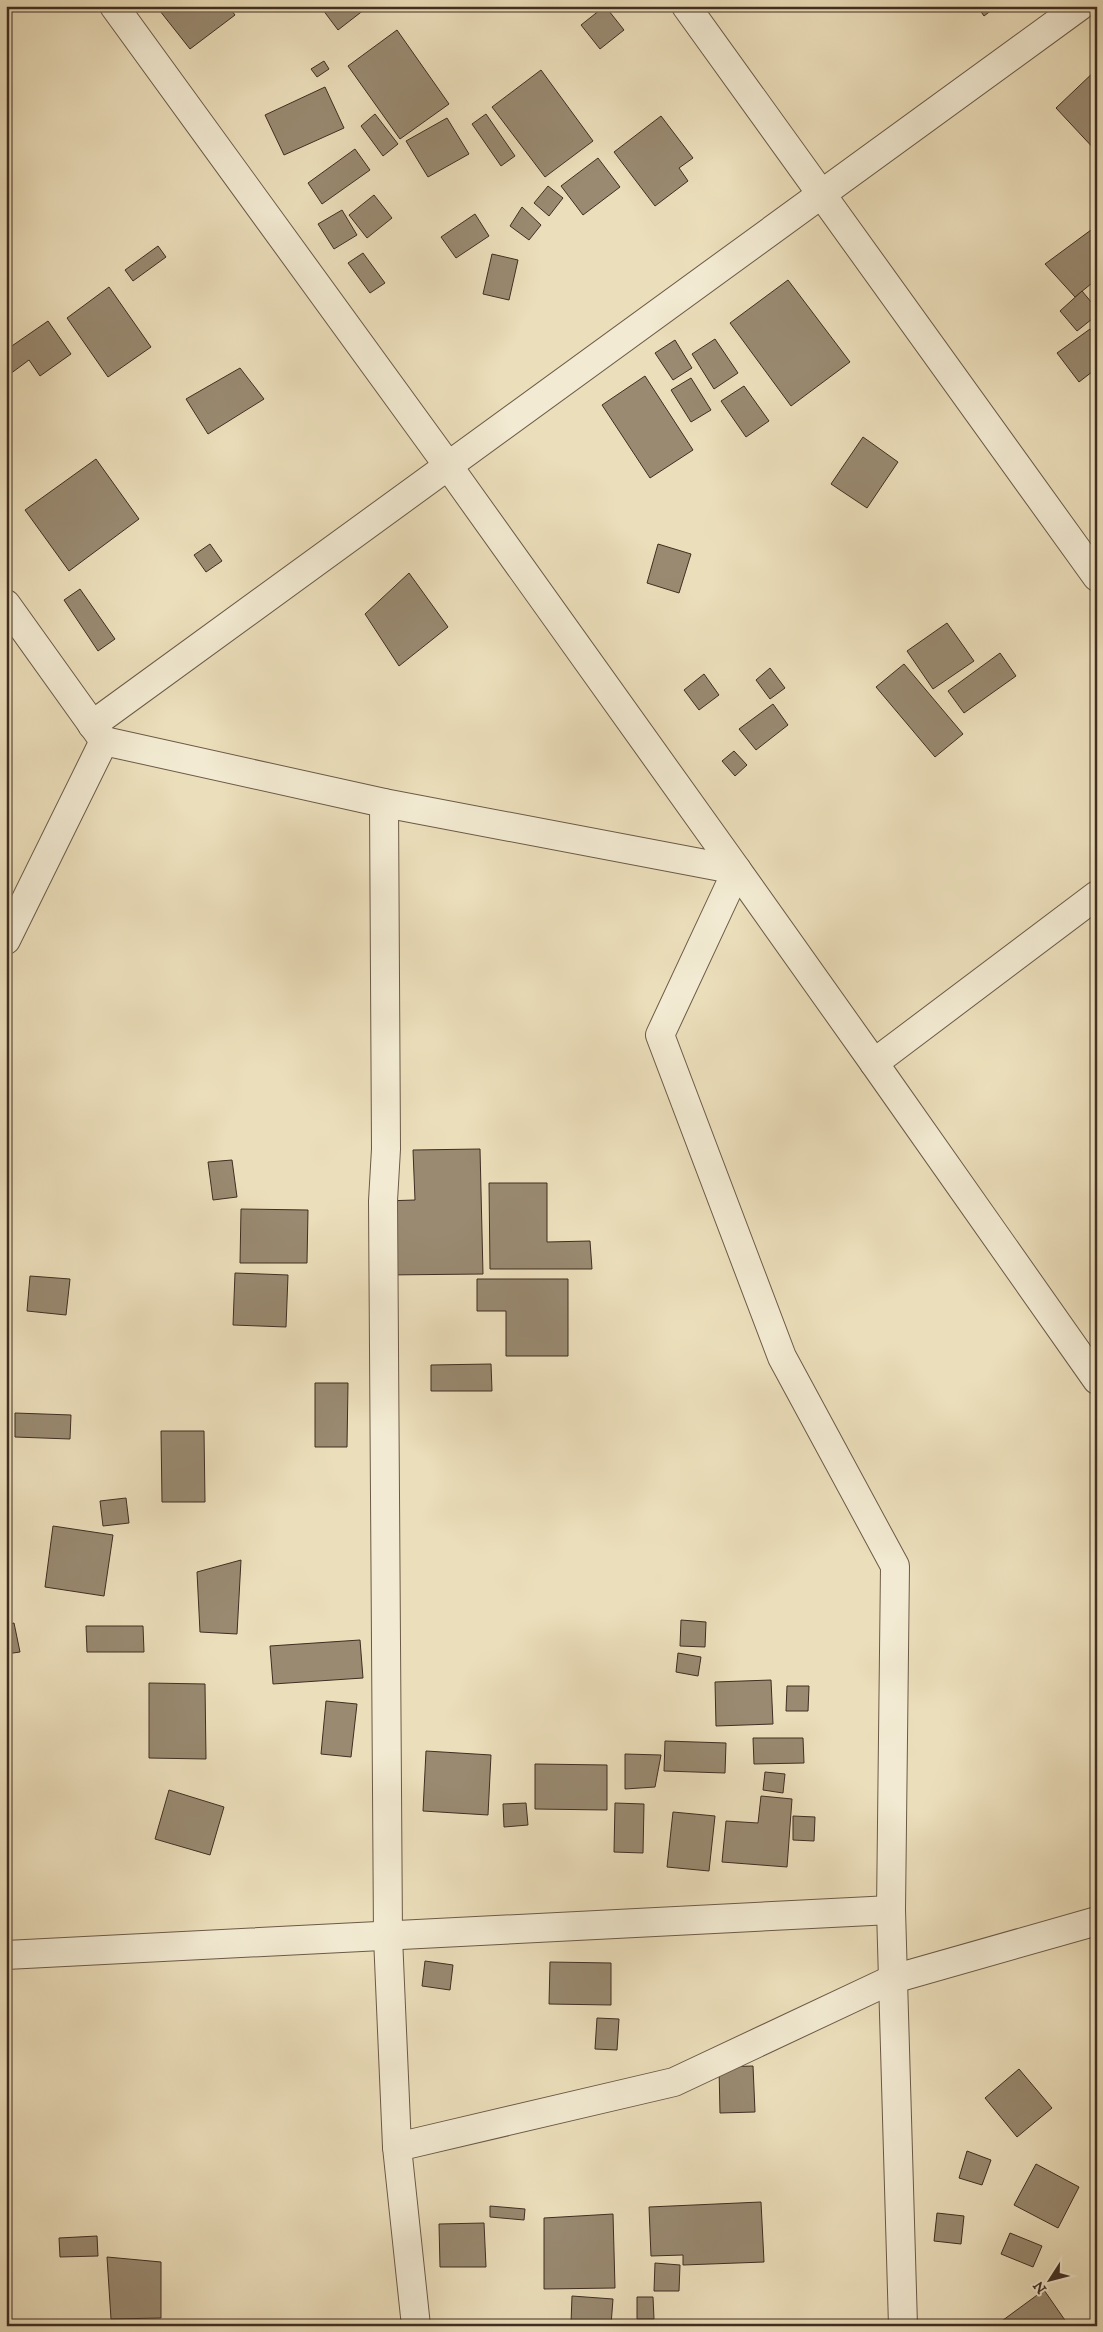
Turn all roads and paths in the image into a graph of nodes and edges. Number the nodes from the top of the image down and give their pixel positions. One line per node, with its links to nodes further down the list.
1 (114, 6): 5 (street)
2 (686, 6): 4 (street)
3 (1080, 6): 4 (street)
4 (821, 196): 5 (street); 6 (street)
5 (449, 467): 8 (street); 10 (street)
6 (1097, 576)
7 (6, 604): 8 (street)
8 (98, 733): 9 (street); 12 (street)
9 (384, 803): 10 (street); 17 (street)
10 (737, 870): 13 (street); 15 (street)
11 (1097, 895): 13 (street)
12 (6, 940)
13 (874, 1063): 14 (street)
14 (1097, 1380)
15 (891, 1910): 17 (street); 19 (street)
16 (1097, 1921): 19 (street)
17 (388, 1937): 18 (street); 20 (street)
18 (6, 1955)
19 (893, 1980): 20 (street); 22 (street)
20 (397, 2147): 21 (street)
21 (416, 2326)
22 (903, 2326)

